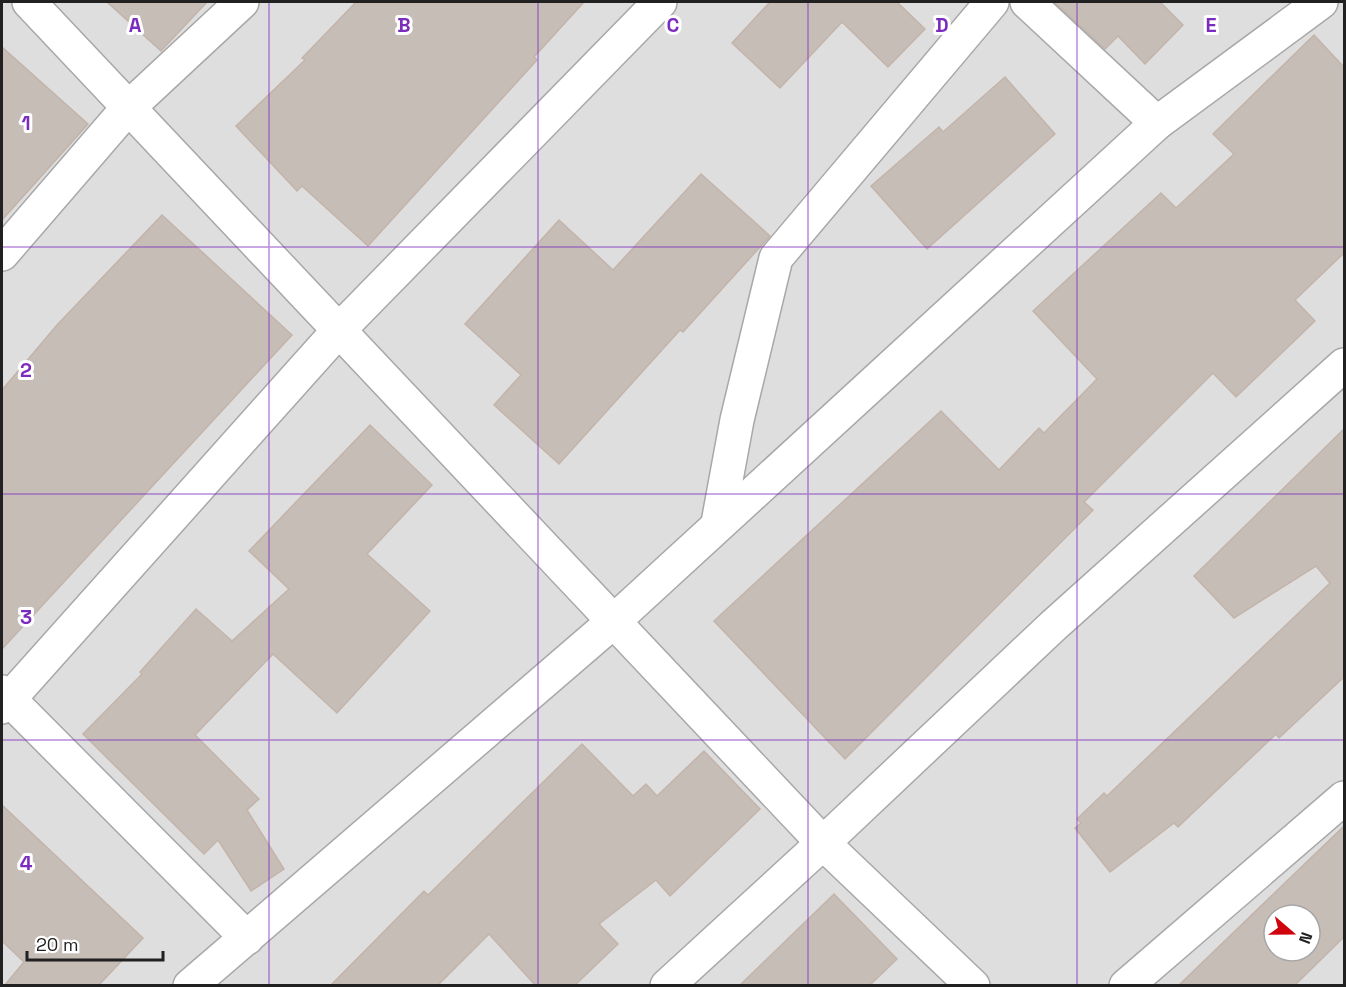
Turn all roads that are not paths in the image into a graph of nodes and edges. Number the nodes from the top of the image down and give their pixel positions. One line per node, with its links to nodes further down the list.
1 (29, 2): 7 (street)
2 (242, 2): 7 (street)
3 (660, 2): 10 (street)
4 (992, 2): 12 (street)
5 (1027, 2): 8 (street)
6 (1321, 2): 8 (street)
7 (127, 109): 9 (street); 10 (street)
8 (1157, 123): 12 (street)
9 (2, 254)
10 (339, 330): 13 (street); 14 (street)
11 (1344, 365): 16 (street)
12 (718, 523): 13 (street)
13 (614, 621): 16 (street); 17 (street)
14 (4, 699): 17 (street)
15 (1344, 798): 21 (street)
16 (823, 843): 19 (street); 20 (street)
17 (246, 938): 18 (street)
18 (190, 986)
19 (667, 986)
20 (973, 986)
21 (1126, 986)

